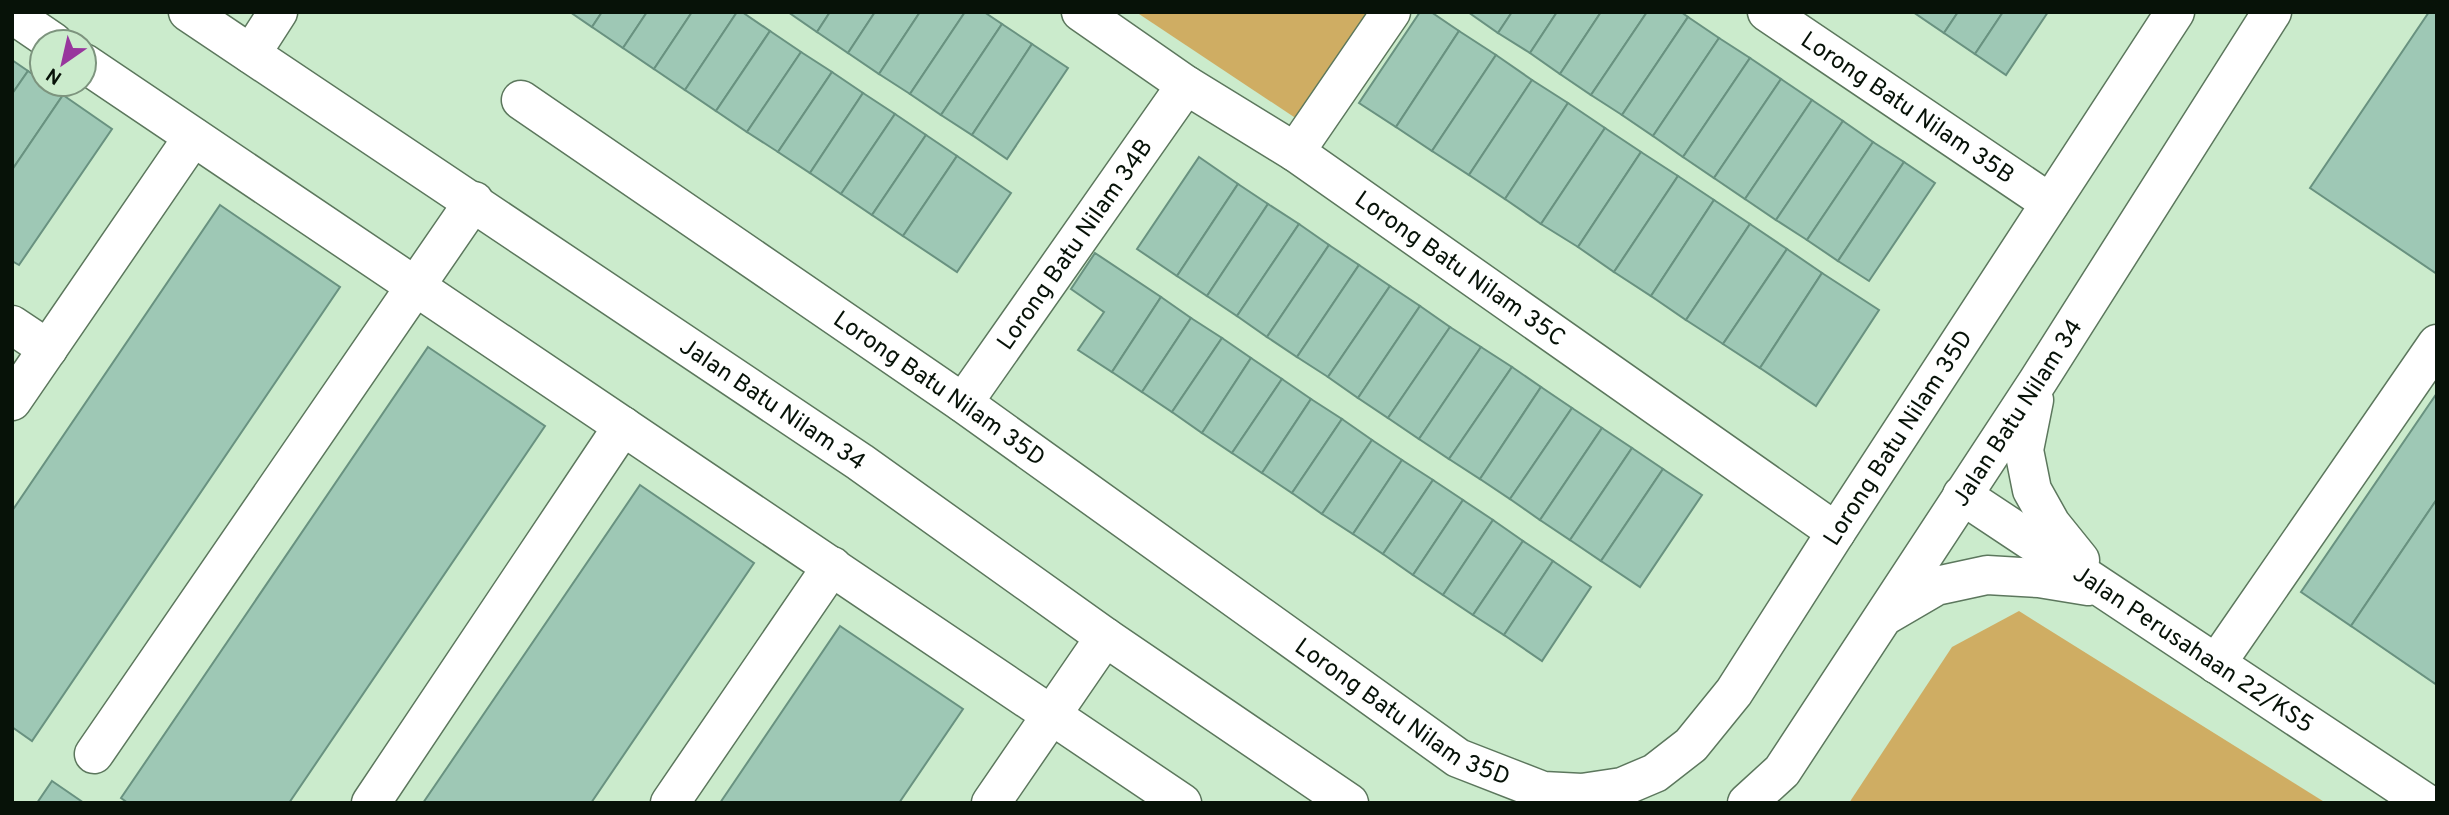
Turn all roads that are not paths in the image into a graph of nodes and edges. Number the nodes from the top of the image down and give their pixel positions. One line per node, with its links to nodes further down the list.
1 (188, 12): 10 (street, Jalan Batu Nilam 34)
2 (278, 12): 10 (street)
3 (1081, 12): 12 (street, Lorong Batu Nilam 35C)
4 (1391, 12): 15 (street)
5 (1766, 12): 17 (street, Lorong Batu Nilam 35B)
6 (2175, 12): 17 (street, Lorong Batu Nilam 35D)
7 (2272, 12): 22 (street, Jalan Batu Nilam 34)
8 (12, 14): 9 (street)
9 (32, 28)
10 (251, 54): 16 (street, Jalan Batu Nilam 34)
11 (98, 73): 14 (street)
12 (1186, 85): 15 (street, Lorong Batu Nilam 35C); 24 (street, Lorong Batu Nilam 34B)
13 (521, 100): 24 (street, Lorong Batu Nilam 35D)
14 (193, 137): 18 (street); 21 (street)
15 (1295, 152): 27 (street, Lorong Batu Nilam 35C)
16 (474, 201): 18 (street); 31 (street, Jalan Batu Nilam 34)
17 (2050, 203): 27 (street, Lorong Batu Nilam 35D)
18 (415, 287): 25 (street); 34 (street)
19 (12, 325): 21 (street)
20 (2437, 344): 32 (street)
21 (48, 349): 23 (street)
22 (2038, 381): 26 (street, Jalan Batu Nilam 34); 29 (street)
23 (12, 401)
24 (963, 403): 27 (street, Lorong Batu Nilam 35D)
25 (624, 426): 28 (street); 35 (street)
26 (1962, 495): 29 (street, Jalan Perusahaan 22/KS5); 30 (street, Jalan Batu Nilam 34)
27 (1836, 532)
28 (832, 566): 33 (street); 36 (street)
29 (2104, 589): 30 (street); 32 (street, Jalan Perusahaan 22/KS5)
30 (1883, 617): 40 (street, Jalan Batu Nilam 34)
31 (1105, 637): 33 (street); 39 (street, Jalan Batu Nilam 34)
32 (2216, 664): 41 (street, Jalan Perusahaan 22/KS5)
33 (1051, 716): 37 (street); 38 (street)
34 (94, 754)
35 (371, 803)
36 (670, 803)
37 (991, 803)
38 (1182, 803)
39 (1349, 803)
40 (1747, 803)
41 (2426, 803)

